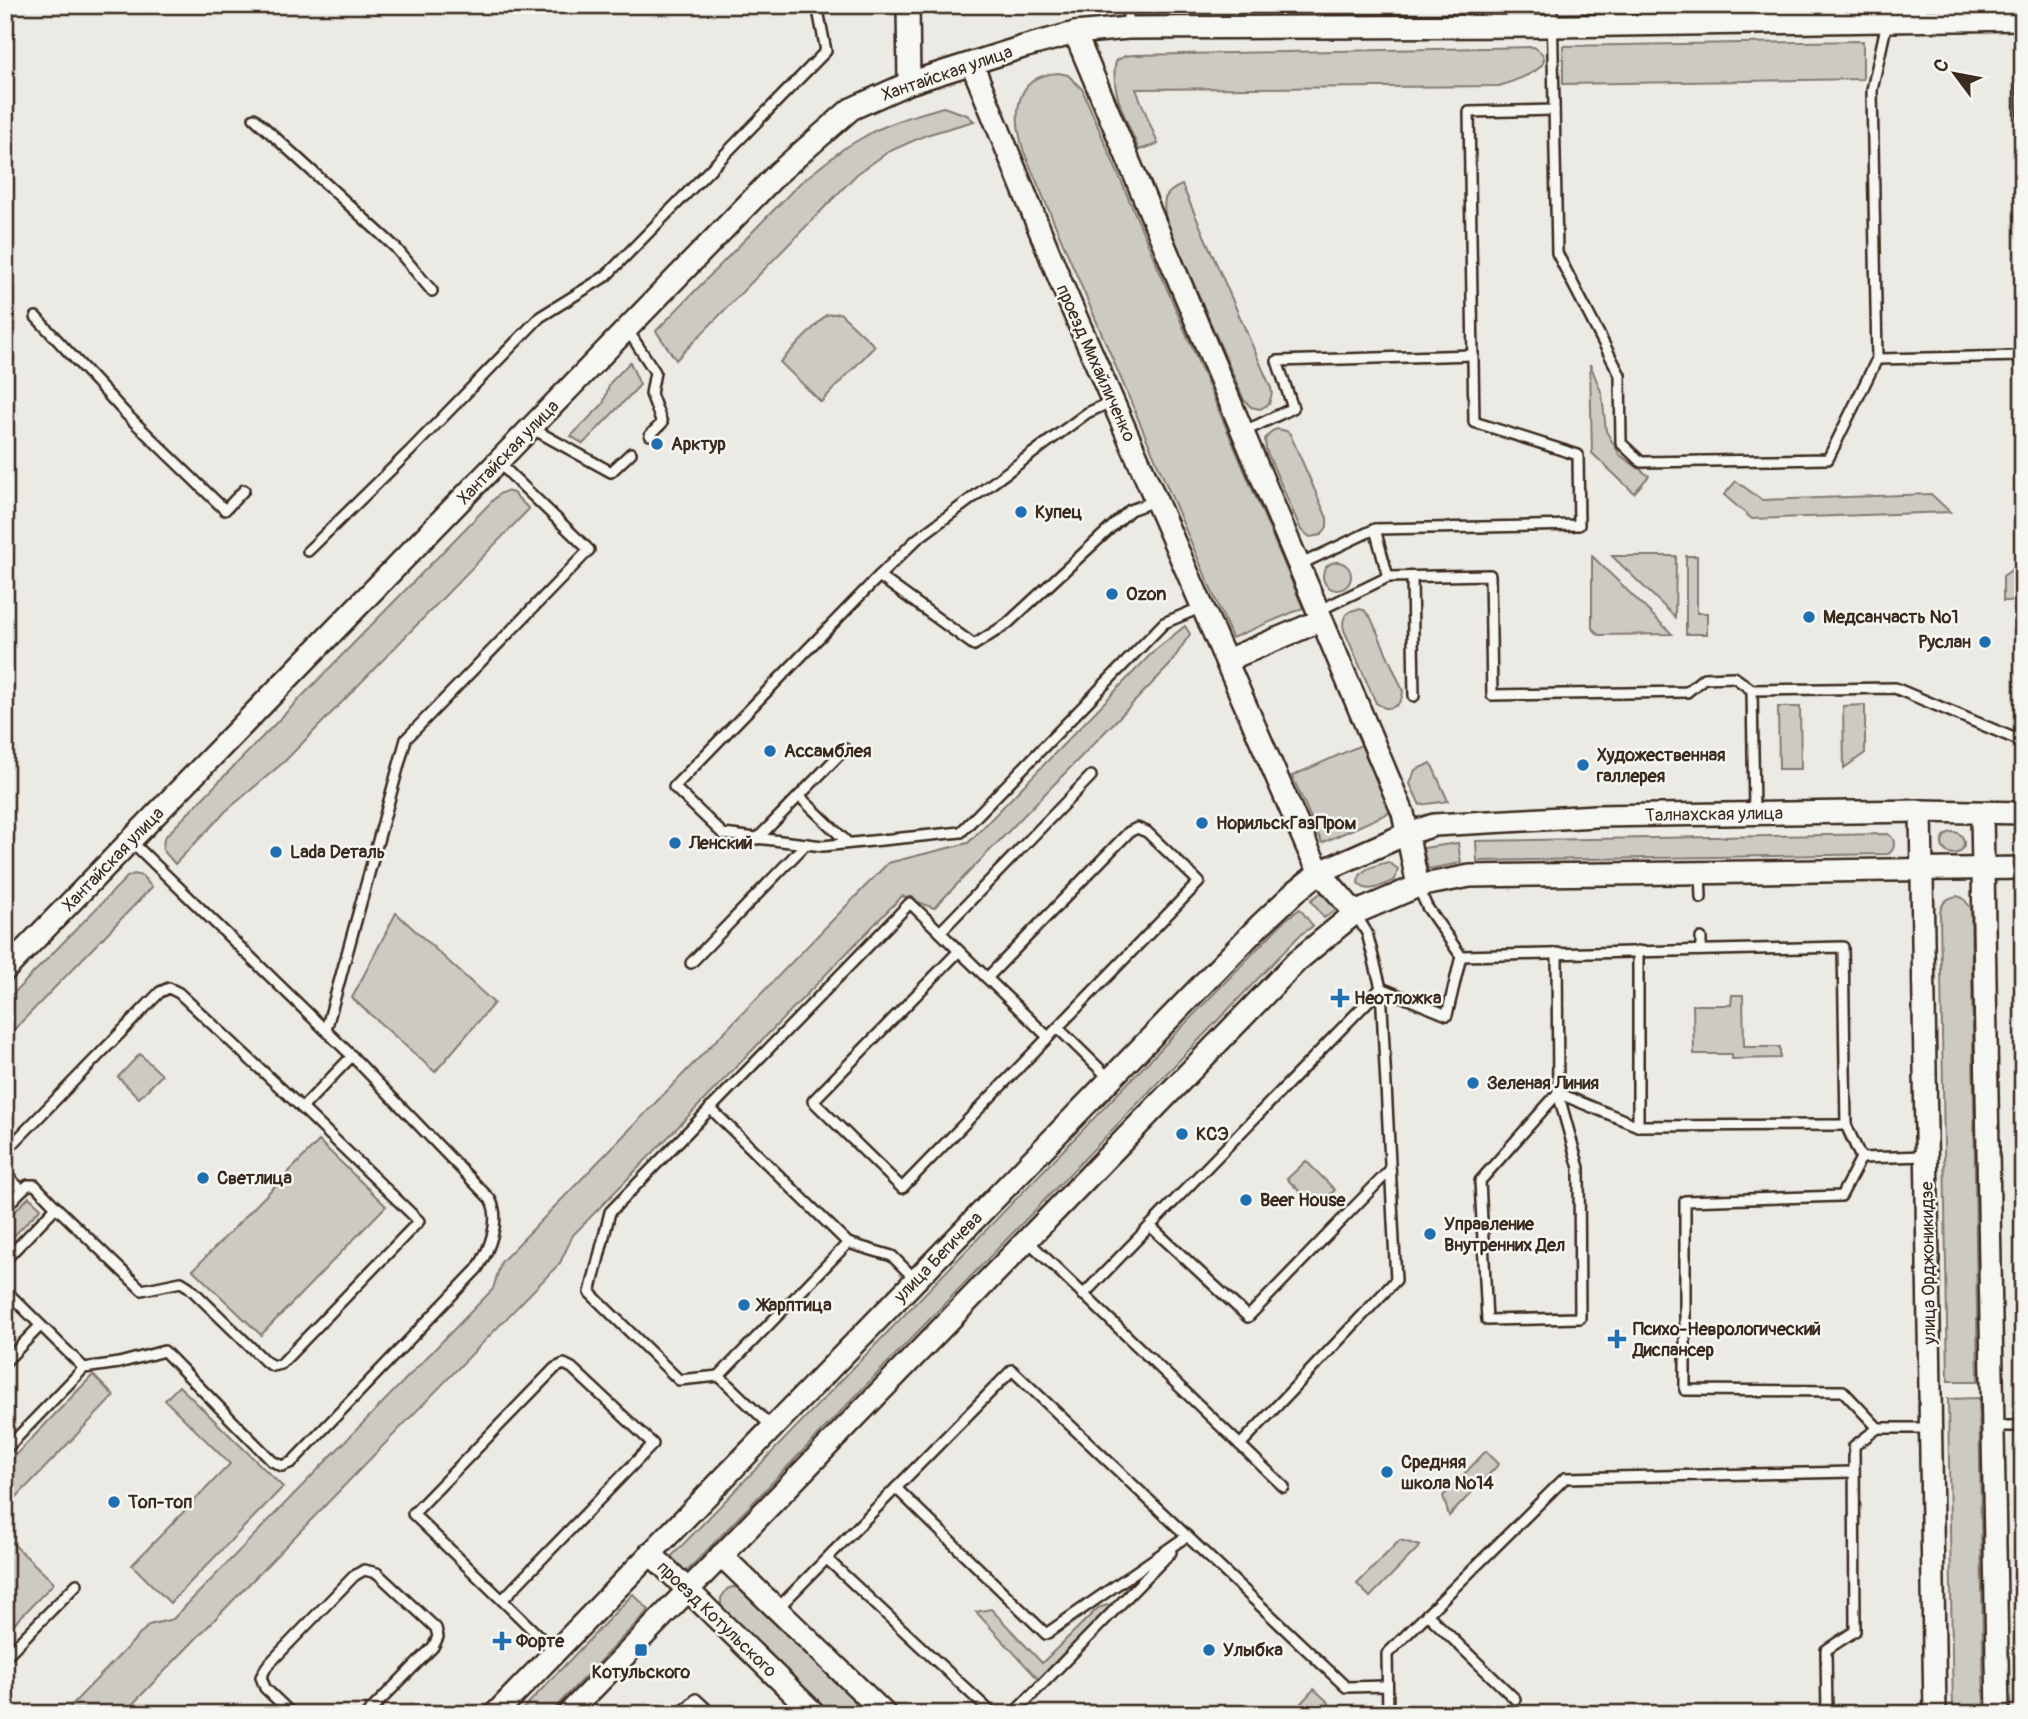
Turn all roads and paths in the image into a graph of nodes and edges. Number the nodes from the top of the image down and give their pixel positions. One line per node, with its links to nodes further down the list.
1 (817, 5): 30 (lane)
2 (908, 5): 11 (street)
3 (1128, 5): 8 (lane)
4 (1917, 13): 6 (street, Хантайская улица); 7 (street, Хантайская улица)
5 (1552, 16): 7 (street, Хантайская улица); 8 (street, Хантайская улица); 12 (lane)
6 (2022, 19): 14 (lane)
7 (1888, 21): 20 (lane)
8 (1128, 28): 9 (street, Хантайская улица)
9 (1075, 33): 10 (street, Хантайская улица); 23 (street)
10 (972, 64): 11 (street, Хантайская улица); 21 (street, проезд Михайличенко)
11 (909, 83): 17 (street, Хантайская улица)
12 (1554, 110): 18 (lane); 20 (lane)
13 (254, 118): 15 (lane)
14 (2023, 147)
15 (432, 291)
16 (36, 317): 27 (lane)
17 (627, 329): 22 (street, Хантайская улица); 24 (lane)
18 (1473, 355): 23 (lane); 29 (lane)
19 (2023, 356): 20 (lane)
20 (1877, 359)
21 (1113, 401): 28 (street, проезд Михайличенко); 32 (lane)
22 (531, 428): 25 (lane); 26 (street, Хантайская улица)
23 (1243, 432): 31 (street)
24 (650, 435)
25 (631, 453)
26 (498, 461): 50 (street, Хантайская улица); 73 (lane)
27 (244, 490)
28 (1156, 500): 32 (lane); 35 (street, проезд Михайличенко)
29 (1375, 529): 31 (lane); 33 (lane)
30 (308, 551)
31 (1299, 565): 36 (street)
32 (879, 576): 49 (lane)
33 (1388, 577): 34 (lane); 36 (lane)
34 (1412, 577): 38 (lane); 39 (lane)
35 (1203, 607): 37 (street, проезд Михайличенко); 51 (lane)
36 (1320, 615): 37 (street); 48 (street)
37 (1227, 660): 56 (street, проезд Михайличенко)
38 (1752, 690): 40 (lane); 47 (lane)
39 (1415, 696)
40 (2023, 742)
41 (845, 749): 43 (lane)
42 (1091, 776): 61 (lane)
43 (799, 796): 49 (lane); 51 (lane)
44 (1921, 811): 45 (street, Талнахская улица); 47 (street, Талнахская улица); 54 (street, улица Орджоникидзе)
45 (1982, 813): 46 (street, Талнахская улица); 55 (street)
46 (2023, 813)
47 (1754, 814): 48 (street, Талнахская улица)
48 (1406, 834): 56 (street, улица Бегичева); 58 (street)
49 (757, 839): 52 (lane)
50 (131, 841): 69 (street, Хантайская улица); 73 (lane)
51 (848, 843): 52 (lane)
52 (806, 844): 68 (lane)
53 (2023, 868): 55 (street)
54 (1922, 869): 55 (street); 57 (street); 83 (street, улица Орджоникидзе)
55 (1983, 869): 101 (street)
56 (1320, 872): 60 (street, проезд Михайличенко); 76 (street, улица Бегичева)
57 (1700, 873): 58 (street); 59 (lane)
58 (1418, 886): 60 (street); 67 (lane)
59 (1700, 898)
60 (1355, 913): 71 (lane); 91 (street)
61 (940, 932): 64 (lane); 79 (lane)
62 (1701, 938): 63 (lane)
63 (1702, 950): 65 (lane); 80 (lane)
64 (959, 951): 70 (lane); 74 (lane)
65 (1638, 951): 66 (lane); 81 (lane)
66 (1557, 953): 67 (lane); 77 (lane)
67 (1461, 956): 71 (lane)
68 (691, 963)
69 (5, 970)
70 (987, 978): 72 (lane); 74 (lane)
71 (1381, 988): 85 (lane); 90 (lane)
72 (1058, 1028): 74 (lane); 76 (lane)
73 (326, 1030): 75 (lane)
74 (1048, 1037)
75 (352, 1056): 78 (lane); 99 (lane)
76 (1111, 1079): 94 (street, улица Бегичева)
77 (1558, 1093): 77 (lane); 81 (lane)
78 (302, 1108): 82 (lane); 88 (lane)
79 (710, 1108): 92 (lane); 100 (lane)
80 (1846, 1125): 81 (lane); 84 (lane)
81 (1638, 1126)
82 (5, 1152)
83 (1927, 1156): 84 (lane); 103 (street, улица Орджоникидзе)
84 (1861, 1158): 105 (lane)
85 (1390, 1170): 90 (lane); 106 (lane)
86 (5, 1174): 87 (lane)
87 (22, 1191): 88 (lane); 89 (lane)
88 (56, 1207): 93 (lane)
89 (5, 1208)
90 (1150, 1226): 96 (lane)
91 (1027, 1240): 96 (lane); 113 (street)
92 (848, 1243): 94 (lane); 100 (lane)
93 (5, 1260)
94 (916, 1280): 104 (street, улица Бегичева)
95 (5, 1290): 97 (lane)
96 (1083, 1295): 106 (lane)
97 (40, 1326): 98 (lane); 99 (lane)
98 (5, 1362)
99 (84, 1368): 107 (lane)
100 (719, 1376): 104 (lane)
101 (1993, 1426): 102 (lane); 137 (street)
102 (2023, 1426)
103 (1931, 1427): 105 (lane); 136 (street, улица Орджоникидзе)
104 (772, 1428): 112 (street, улица Бегичева)
105 (1878, 1428): 108 (lane)
106 (1240, 1445): 109 (lane)
107 (5, 1450)
108 (1854, 1472): 119 (lane); 135 (lane)
109 (1284, 1487)
110 (896, 1488): 111 (lane); 111 (lane); 114 (lane)
111 (1187, 1536): 122 (lane); 133 (lane)
112 (650, 1553): 116 (street, проезд Котульского); 120 (street, улица Бегичева)
113 (721, 1555): 116 (street); 118 (street)
114 (827, 1559): 118 (lane); 132 (lane)
115 (77, 1584): 121 (lane)
116 (688, 1590): 127 (street); 130 (street, проезд Котульского)
117 (502, 1600): 117 (lane); 120 (lane)
118 (777, 1609): 131 (street)
119 (1427, 1615): 122 (lane); 123 (lane)
120 (555, 1651): 126 (street, улица Бегичева)
121 (5, 1657)
122 (1387, 1686): 134 (lane)
123 (1515, 1699)
124 (292, 1714): 125 (lane)
125 (368, 1714)
126 (495, 1714)
127 (568, 1714)
128 (681, 1714): 129 (lane)
129 (712, 1714)
130 (815, 1714)
131 (885, 1714)
132 (993, 1714)
133 (1013, 1714)
134 (1388, 1714)
135 (1827, 1714)
136 (1935, 1714)
137 (1998, 1714)

